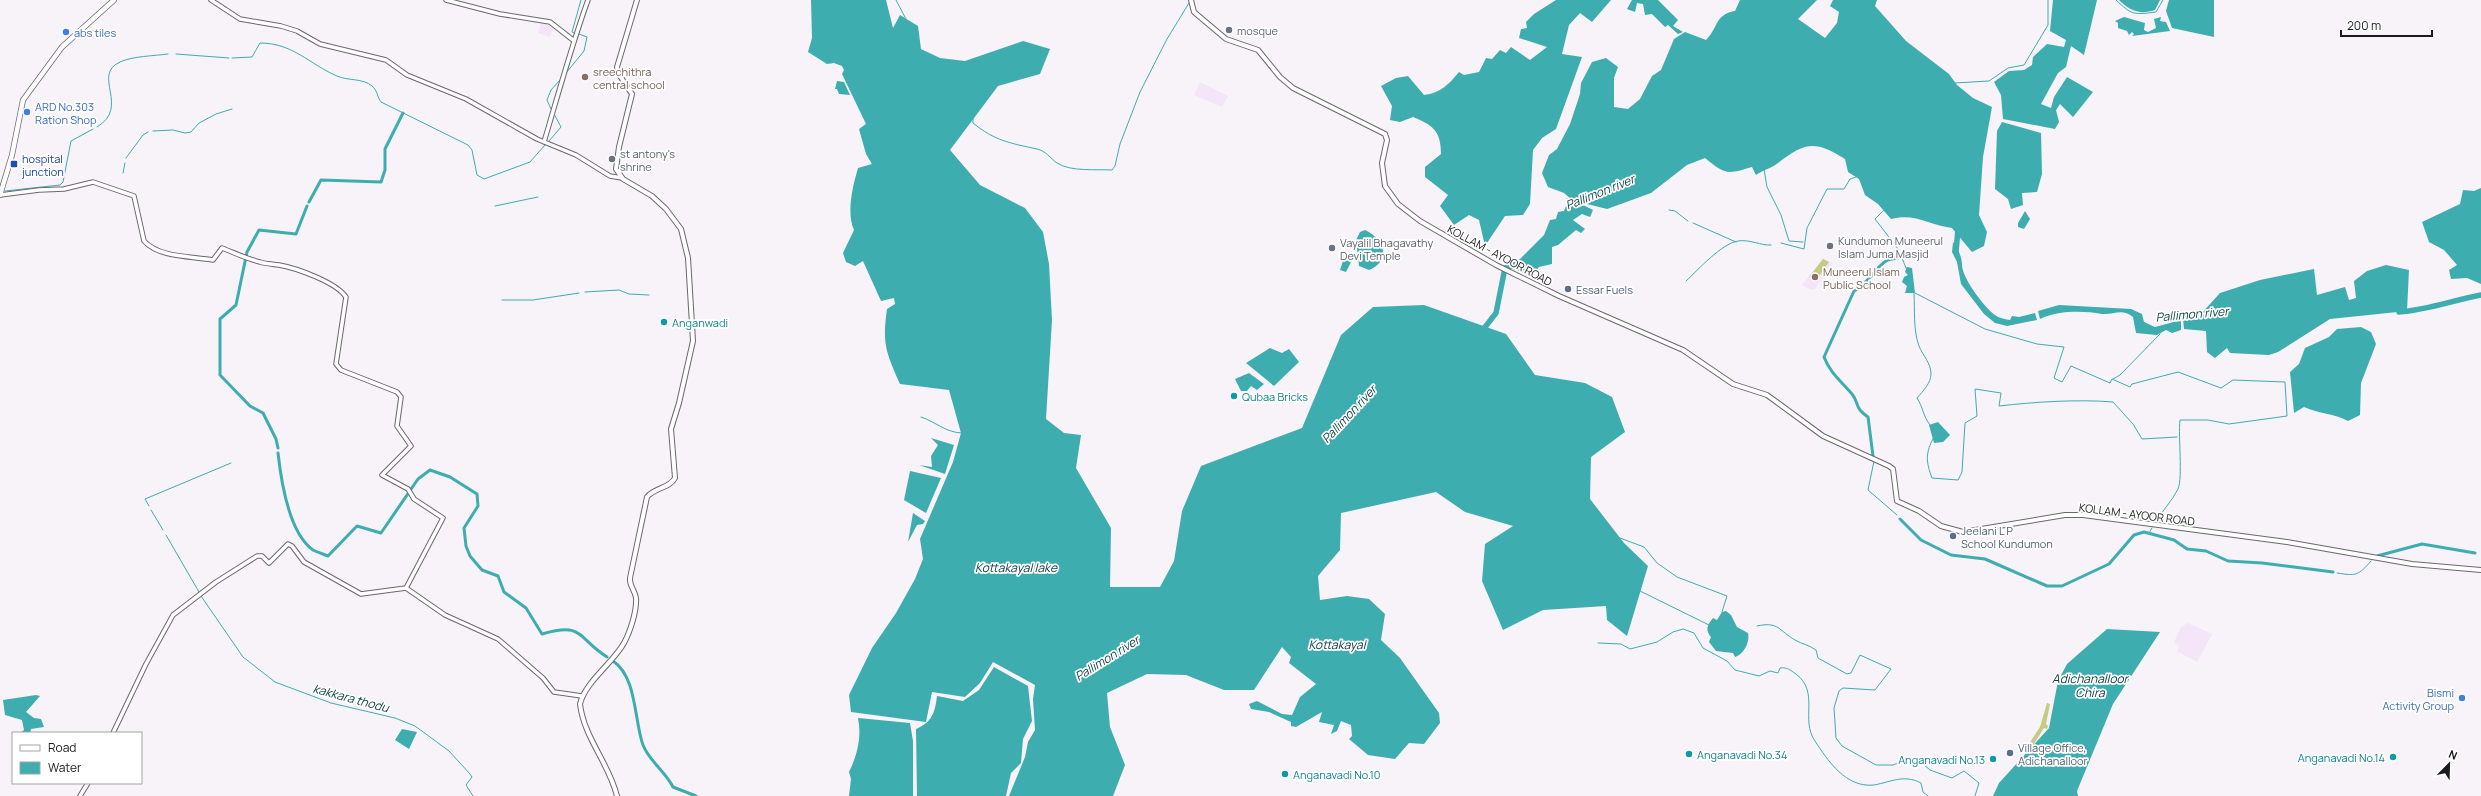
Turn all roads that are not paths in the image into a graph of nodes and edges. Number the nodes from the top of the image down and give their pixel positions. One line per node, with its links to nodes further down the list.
1 (114, 0): 10 (main road)
2 (211, 0): 8 (street)
3 (446, 0): 7 (street)
4 (588, 0): 7 (street)
5 (637, 0): 9 (main road)
6 (1191, 0): 11 (main road, KOLLAM - AYOOR ROAD)
7 (573, 40): 8 (street)
8 (544, 142): 9 (street)
9 (622, 178): 13 (main road)
10 (0, 195): 12 (street)
11 (2481, 570)
12 (406, 588): 13 (street); 14 (street)
13 (582, 696): 17 (main road)
14 (113, 732)
15 (87, 784): 16 (street)
16 (80, 796)
17 (617, 796)

